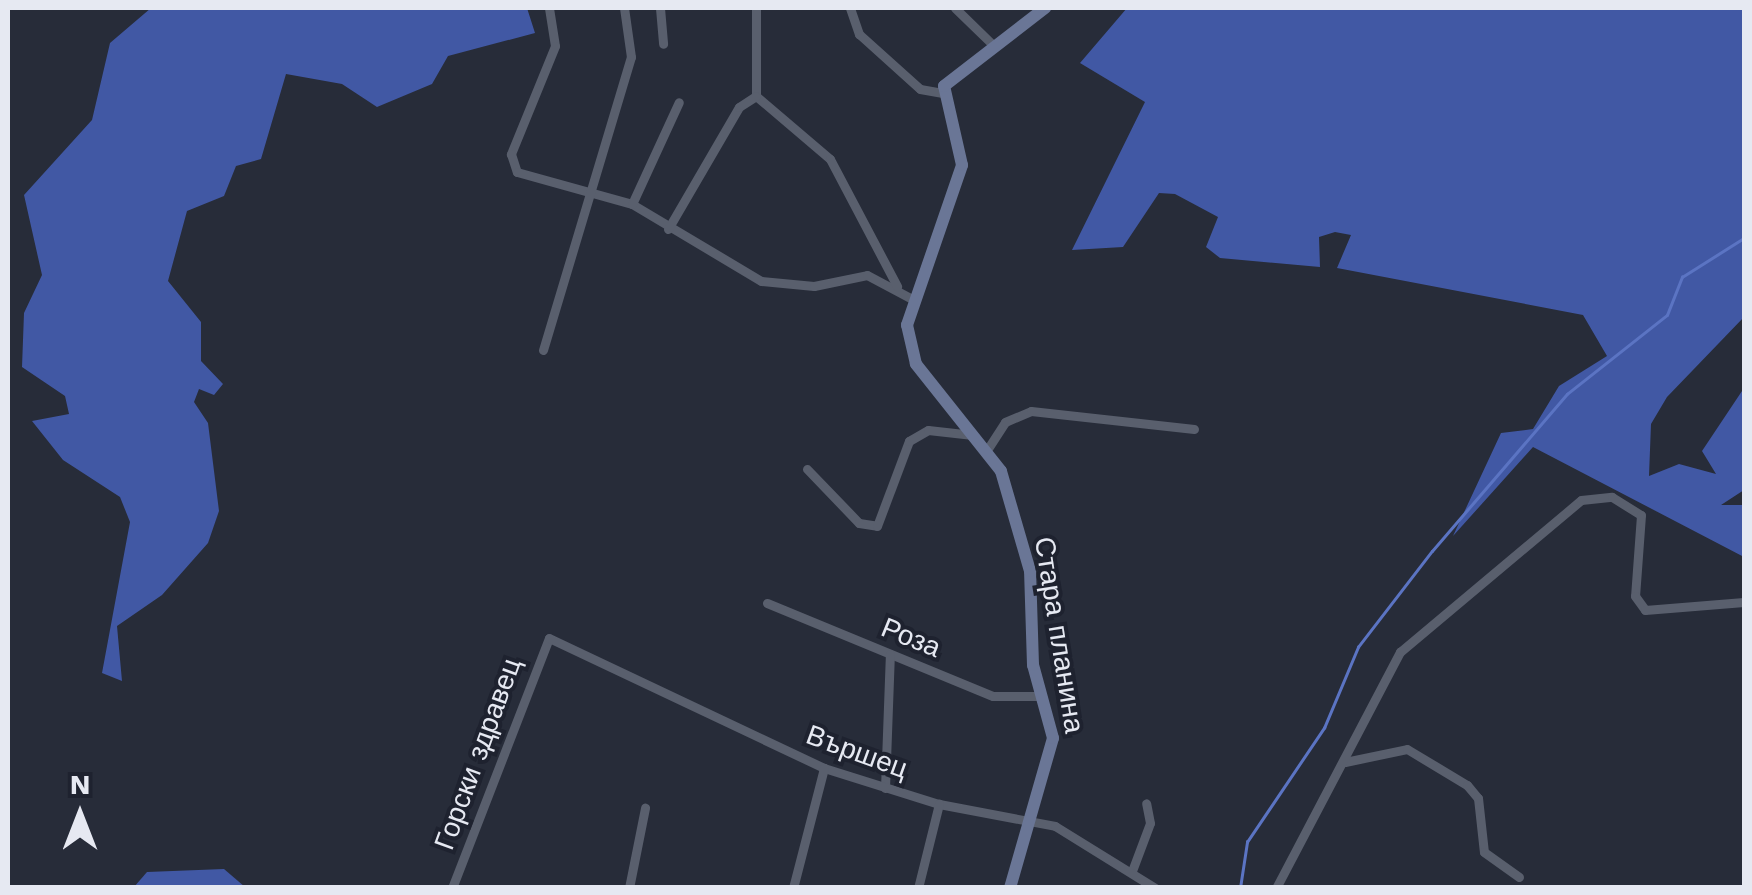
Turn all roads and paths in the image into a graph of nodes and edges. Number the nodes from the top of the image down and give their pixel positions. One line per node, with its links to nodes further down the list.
1 (549, 8): 13 (street)
2 (624, 8): 13 (street)
3 (660, 8): 9 (street)
4 (756, 8): 11 (street)
5 (850, 8): 10 (street)
6 (955, 8): 8 (street)
7 (1044, 8): 8 (street)
8 (991, 43): 10 (street)
9 (663, 44)
10 (943, 93): 17 (street)
11 (756, 96): 15 (street); 16 (street)
12 (679, 102): 14 (street)
13 (592, 192): 14 (street); 18 (street)
14 (632, 204): 15 (street)
15 (668, 229): 16 (street)
16 (898, 286): 17 (street)
17 (910, 298): 20 (street, Стара планина)
18 (543, 350)
19 (1194, 428): 21 (street)
20 (973, 435): 21 (street, Стара планина); 22 (street)
21 (986, 450): 27 (street, Стара планина)
22 (807, 468)
23 (1744, 602): 28 (street)
24 (767, 603): 26 (street, Роза)
25 (549, 638): 29 (street, Вършец); 37 (street, Горски здравец)
26 (890, 654): 27 (street, Роза); 30 (street)
27 (1041, 696): 34 (street, Стара планина)
28 (1344, 763): 36 (street); 43 (street)
29 (824, 768): 30 (street, Вършец); 39 (street)
30 (885, 788): 32 (street, Вършец)
31 (1146, 802): 35 (street)
32 (939, 804): 34 (street, Вършец); 40 (street)
33 (646, 808): 38 (street)
34 (1032, 818): 35 (street, Вършец); 41 (street, Стара планина)
35 (1132, 871): 42 (street, Вършец)
36 (1519, 877)
37 (452, 888)
38 (629, 888)
39 (793, 888)
40 (918, 888)
41 (1010, 888)
42 (1154, 888)
43 (1276, 888)

